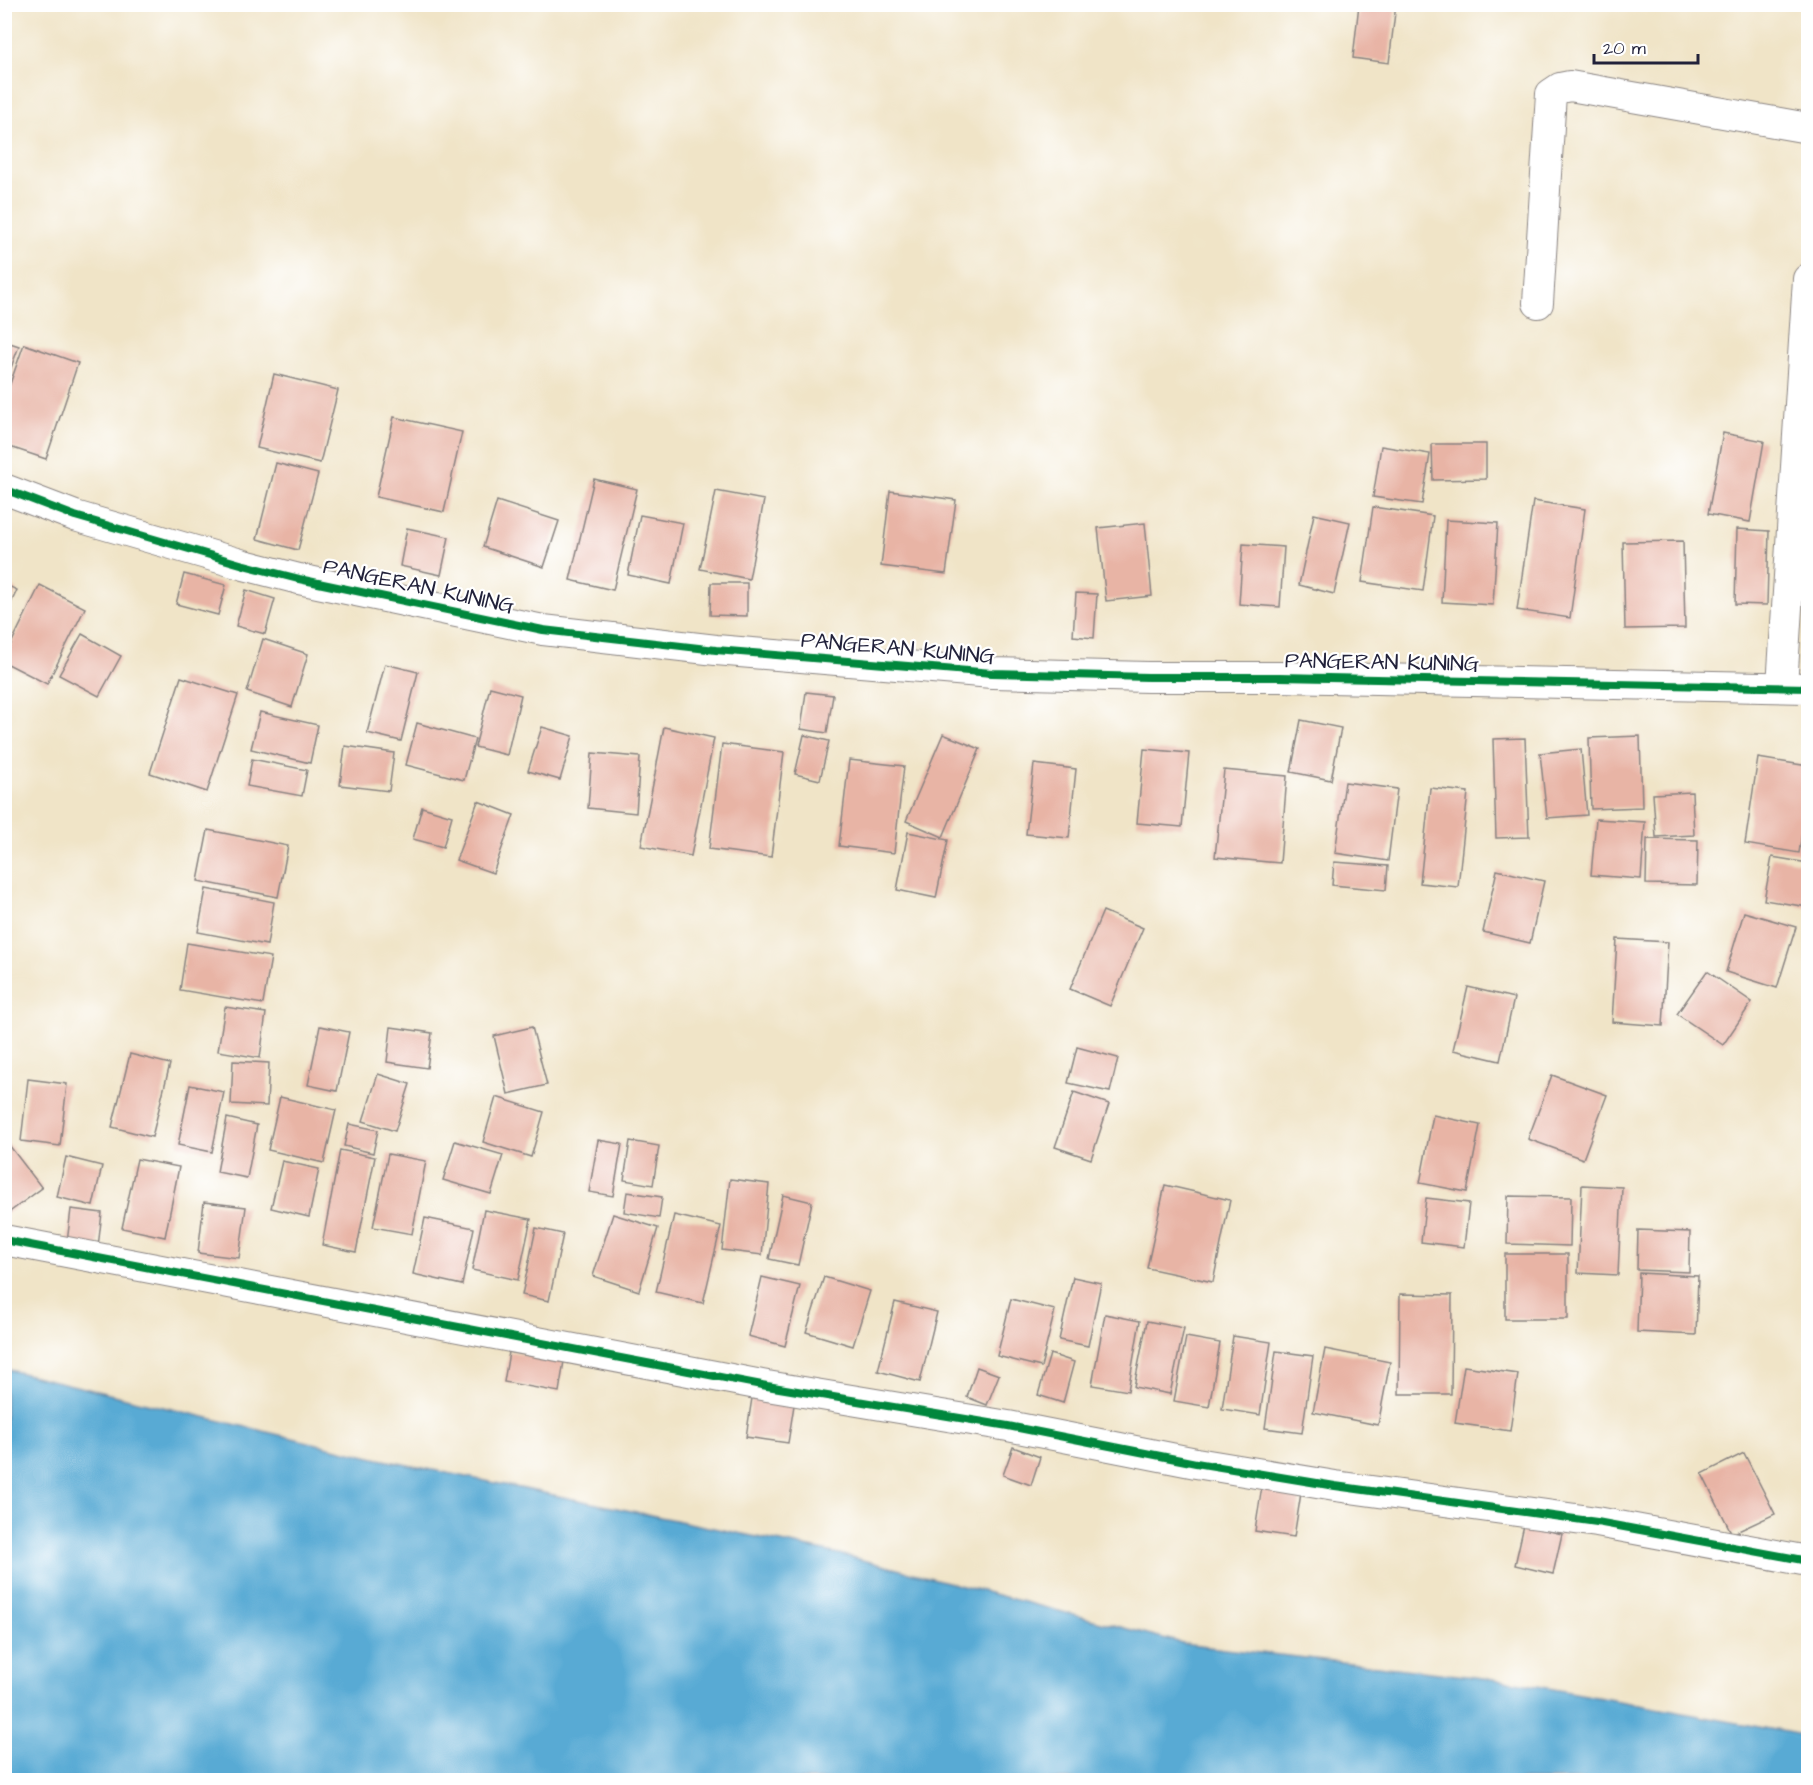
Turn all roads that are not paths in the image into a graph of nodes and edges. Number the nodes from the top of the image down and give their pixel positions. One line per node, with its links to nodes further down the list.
1 (1809, 128): 3 (street)
2 (1809, 279): 5 (street)
3 (1538, 303)
4 (4, 489): 5 (street, PANGERAN KUNING)
5 (1795, 687)
6 (4, 1240): 7 (street)
7 (1809, 1561)

